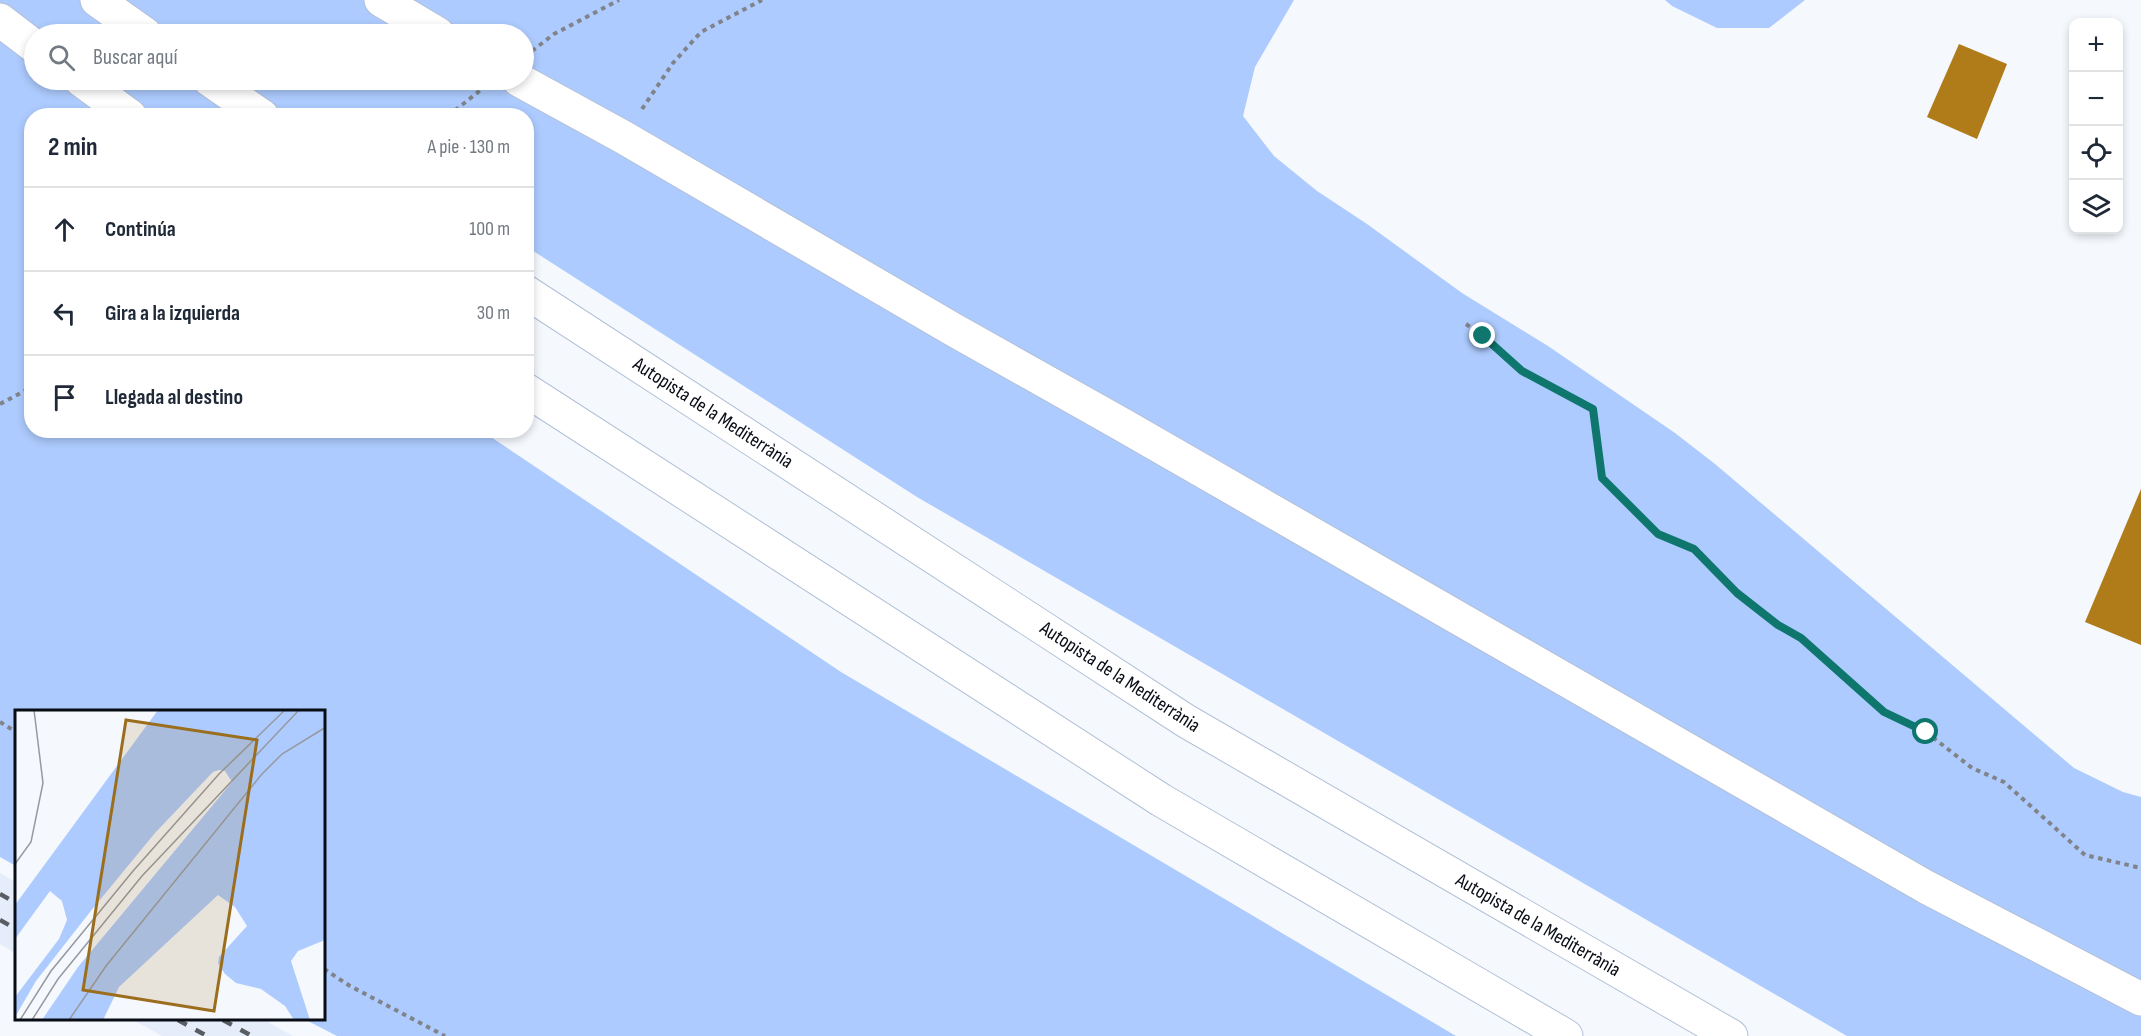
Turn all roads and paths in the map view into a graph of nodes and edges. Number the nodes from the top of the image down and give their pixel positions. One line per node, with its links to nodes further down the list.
1 (97, 0): 6 (main road)
2 (381, 0): 7 (main road)
3 (619, 0): 9 (path)
4 (762, 0): 17 (path)
5 (0, 20): 8 (main road)
6 (131, 24)
7 (421, 24)
8 (24, 38)
9 (534, 50)
10 (534, 88): 17 (main road)
11 (95, 90): 14 (main road)
12 (224, 90): 15 (main road)
13 (482, 90): 16 (path)
14 (119, 108)
15 (250, 108)
16 (458, 108)
17 (623, 137): 27 (main road)
18 (534, 297): 30 (main road, Autopista de la Mediterrània)
19 (1466, 324): 25 (path)
20 (24, 391): 22 (path)
21 (534, 395): 29 (main road)
22 (0, 404)
23 (0, 722): 24 (path)
24 (15, 731)
25 (2141, 868)
26 (326, 970): 28 (path)
27 (2141, 999)
28 (445, 1036)
29 (1566, 1036)
30 (1731, 1036)

